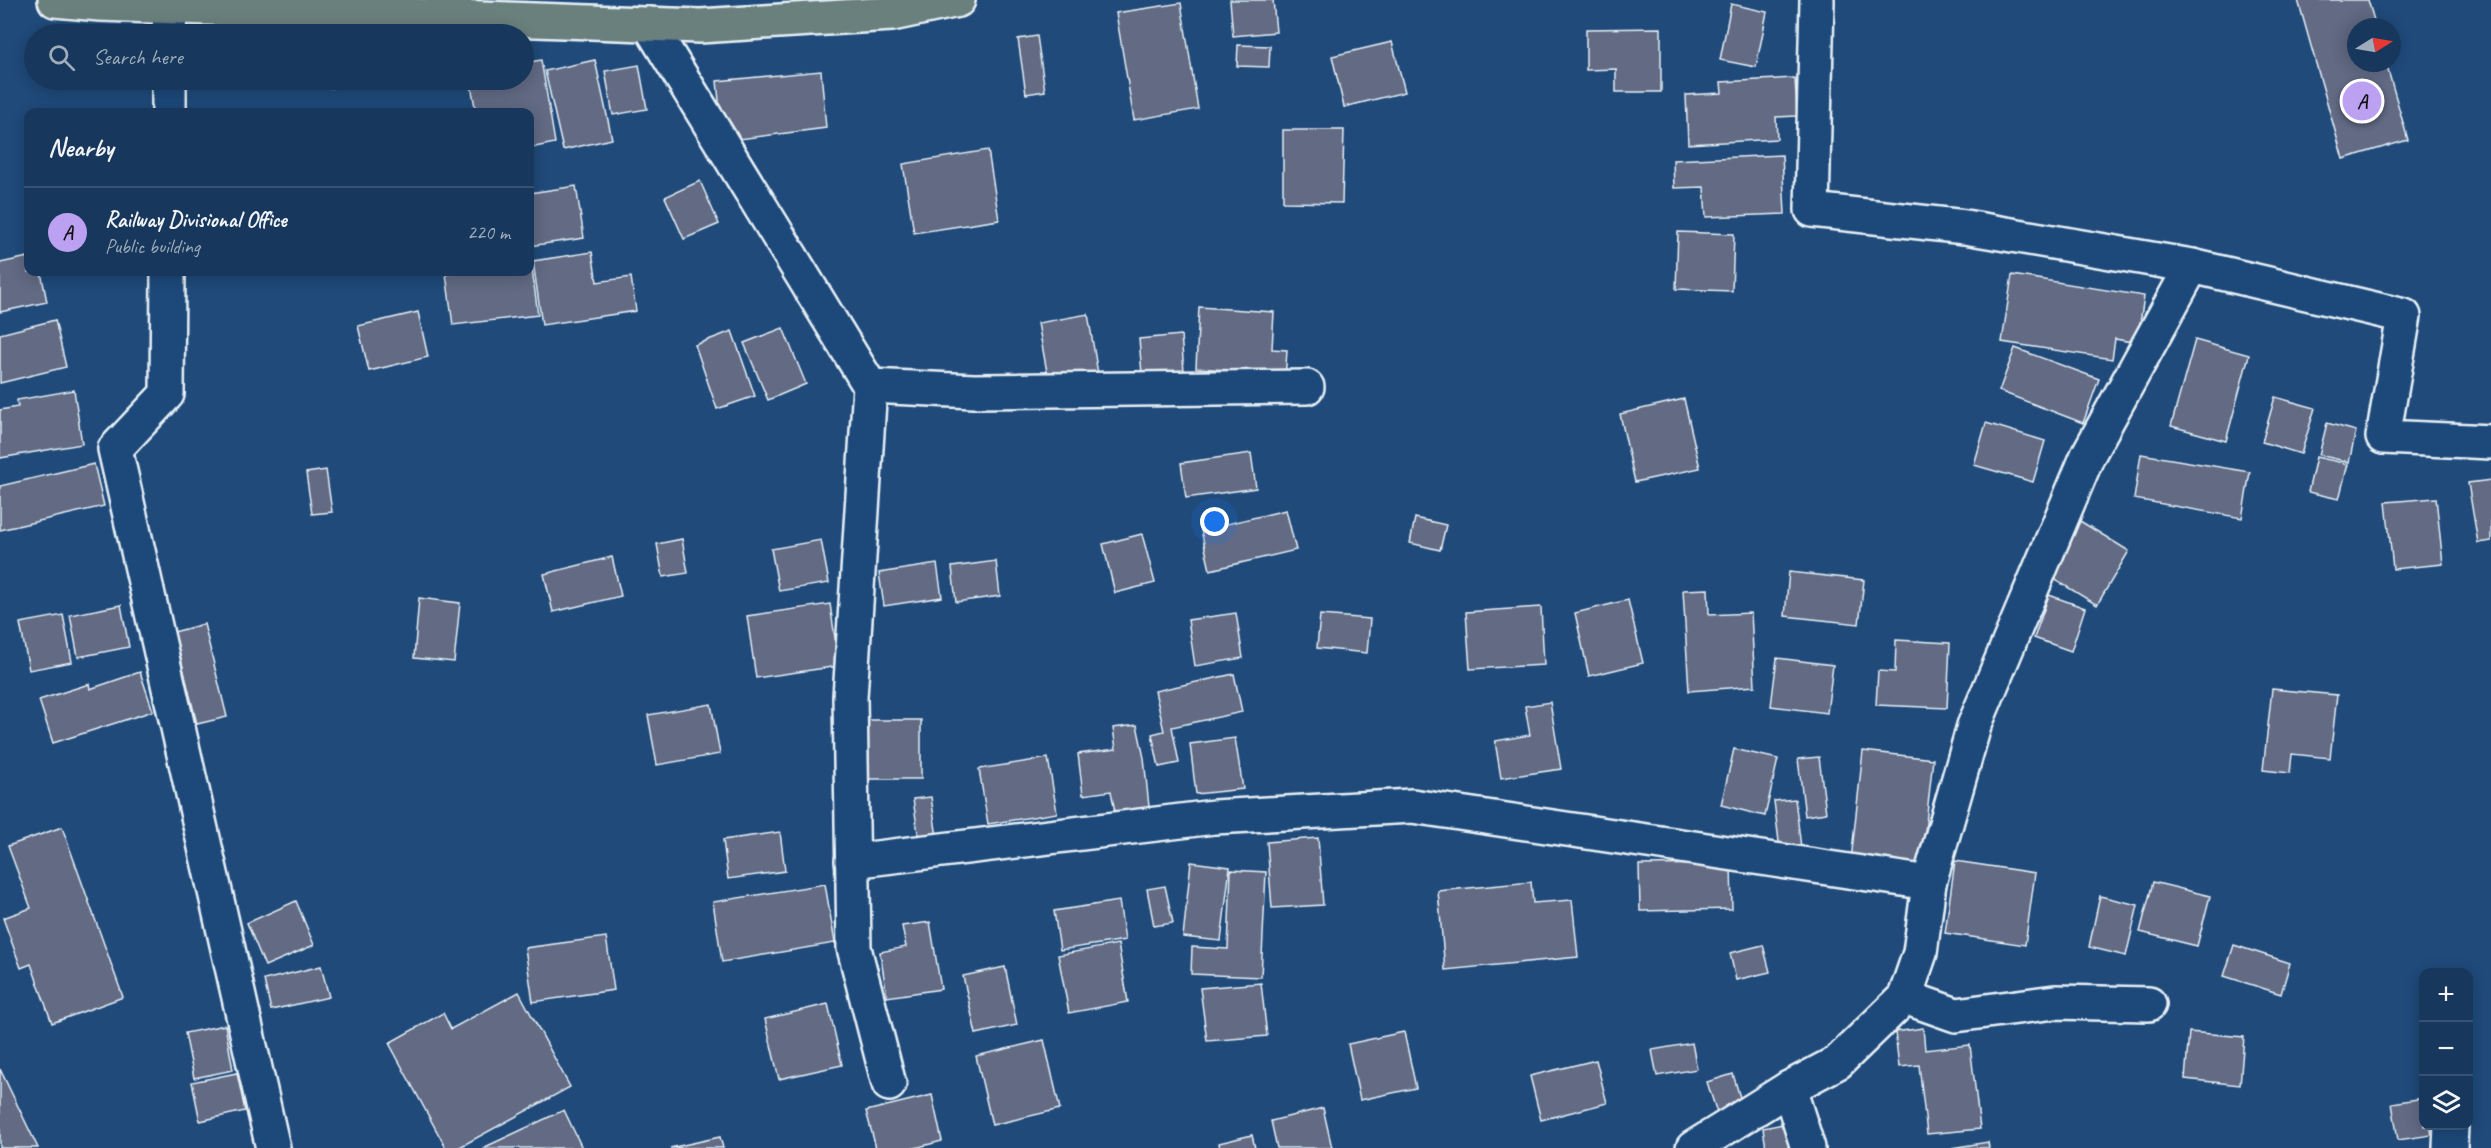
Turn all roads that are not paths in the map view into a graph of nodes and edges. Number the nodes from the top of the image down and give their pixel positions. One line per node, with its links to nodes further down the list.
1 (56, 0): 5 (main road)
2 (958, 0): 4 (main road)
3 (1817, 0): 9 (street)
4 (891, 7): 6 (main road)
5 (170, 21): 6 (main road)
6 (649, 24): 11 (street)
7 (169, 90): 8 (street)
8 (169, 108)
9 (2192, 266): 13 (street); 15 (street)
10 (168, 276): 21 (street)
11 (870, 386): 12 (street); 14 (street)
12 (1307, 387)
13 (2491, 442)
14 (852, 861): 15 (street); 18 (street)
15 (1929, 883): 16 (street)
16 (1905, 997): 17 (street); 19 (street)
17 (2149, 1004)
18 (889, 1084)
19 (1789, 1088): 22 (street); 23 (street)
20 (2451, 1130): 24 (street)
21 (273, 1148)
22 (1693, 1148)
23 (1808, 1148)
24 (2450, 1148)

